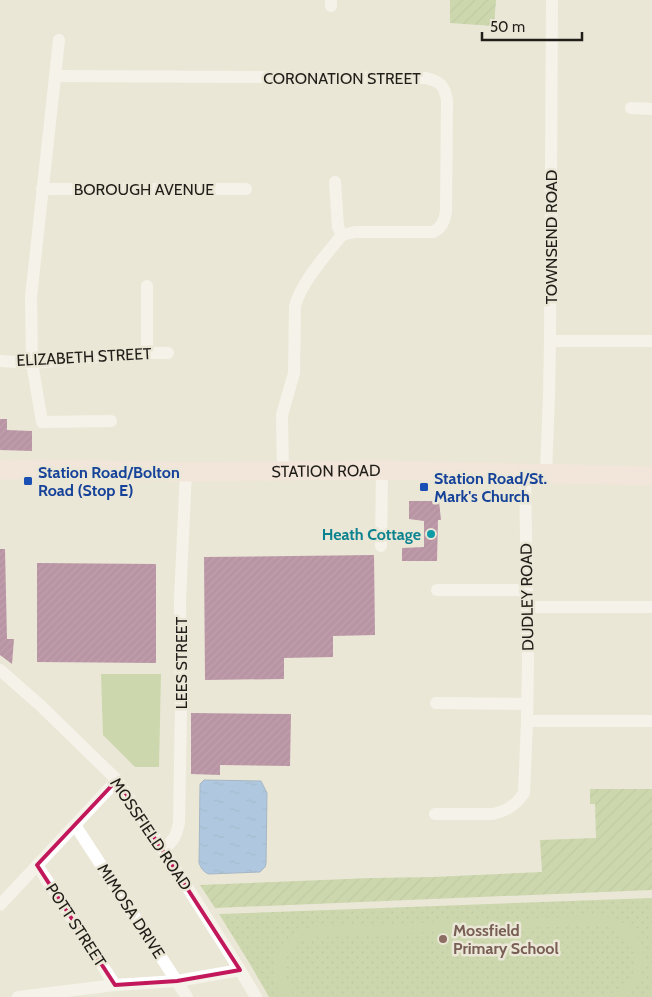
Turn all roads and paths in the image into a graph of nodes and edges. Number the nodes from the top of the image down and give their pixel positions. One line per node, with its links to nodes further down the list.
1 (552, 0): 11 (street, TOWNSEND ROAD)
2 (59, 40): 3 (street)
3 (55, 76): 7 (street); 9 (street, CORONATION STREET)
4 (631, 108): 5 (street)
5 (652, 109)
6 (336, 182): 9 (street)
7 (42, 189): 8 (street, BOROUGH AVENUE); 16 (street)
8 (246, 189)
9 (342, 235): 20 (street)
10 (147, 286): 13 (street)
11 (550, 341): 12 (street); 23 (street, TOWNSEND ROAD)
12 (652, 341)
13 (147, 353): 14 (street, ELIZABETH STREET); 16 (street, ELIZABETH STREET)
14 (168, 353)
15 (0, 361): 16 (street, ELIZABETH STREET)
16 (32, 363): 17 (street)
17 (111, 420)
18 (0, 470): 21 (main road, STATION ROAD)
19 (382, 470): 20 (main road, STATION ROAD); 22 (main road, STATION ROAD); 25 (street)
20 (283, 471): 21 (main road, STATION ROAD)
21 (186, 472): 38 (street, LEES STREET)
22 (525, 474): 23 (main road, STATION ROAD); 27 (street, DUDLEY ROAD)
23 (546, 474): 24 (main road, STATION ROAD)
24 (652, 476)
25 (381, 546)
26 (437, 590): 27 (street)
27 (527, 590): 28 (street, DUDLEY ROAD)
28 (527, 607): 29 (street); 32 (street, DUDLEY ROAD)
29 (652, 607)
30 (0, 670): 35 (street, MOSSFIELD ROAD)
31 (436, 703): 32 (street)
32 (527, 704): 33 (street, DUDLEY ROAD)
33 (527, 721): 34 (street); 36 (street, DUDLEY ROAD)
34 (652, 721)
35 (117, 780): 37 (street); 38 (street, MOSSFIELD ROAD)
36 (435, 814)
37 (75, 825): 39 (street); 42 (street, MIMOSA DRIVE)
38 (163, 850): 41 (street, MOSSFIELD ROAD)
39 (37, 866): 40 (street); 43 (street, POTT STREET)
40 (0, 905)
41 (240, 970): 42 (street); 47 (street, MOSSFIELD ROAD)
42 (177, 981): 43 (street); 46 (street, MIMOSA DRIVE)
43 (115, 984): 44 (street)
44 (87, 993): 45 (street)
45 (18, 997)
46 (187, 997)
47 (256, 997)

